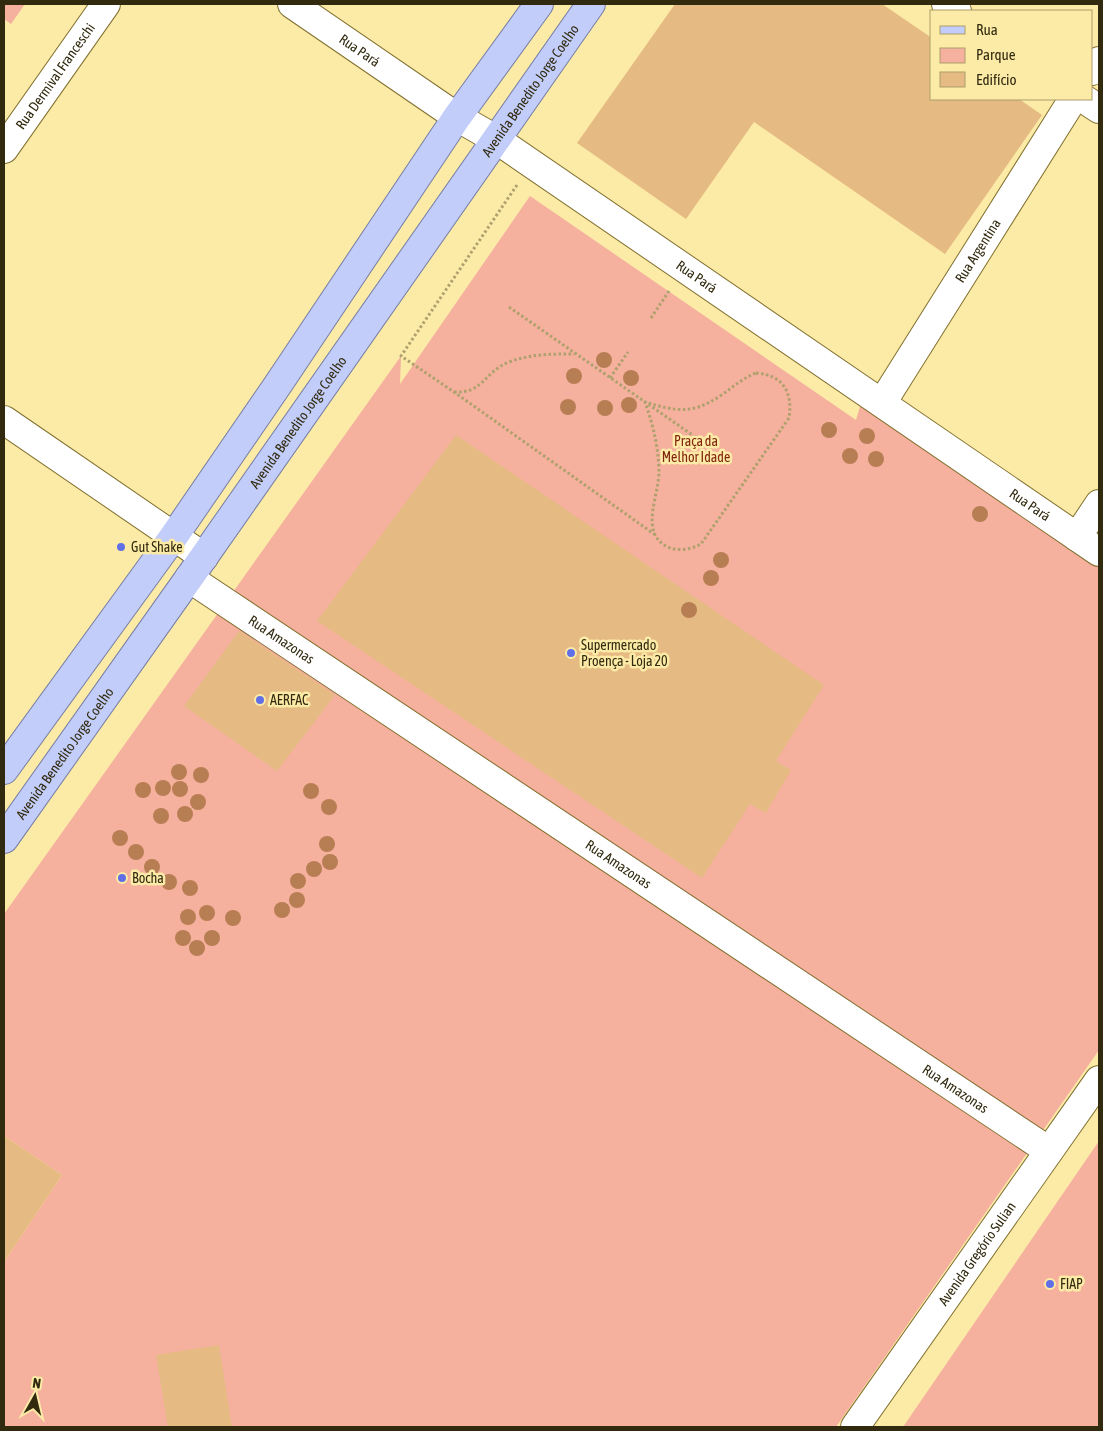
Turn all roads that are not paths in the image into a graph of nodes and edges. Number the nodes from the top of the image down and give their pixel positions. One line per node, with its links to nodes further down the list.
1 (106, 4): 10 (street, Rua Dermival Franceschi)
2 (292, 4): 8 (street, Rua Pará)
3 (539, 4): 8 (main road)
4 (591, 4): 9 (main road, Avenida Benedito Jorge Coelho)
5 (1072, 100): 11 (street, Rua Argentina)
6 (1086, 100): 7 (street)
7 (1099, 109)
8 (457, 117): 9 (street, Rua Pará); 14 (main road)
9 (497, 140): 11 (street, Rua Pará); 17 (main road, Avenida Benedito Jorge Coelho)
10 (4, 149)
11 (882, 403): 15 (street, Rua Pará)
12 (4, 420): 14 (street, Rua Amazonas)
13 (1099, 504): 15 (street)
14 (174, 536): 17 (street, Rua Amazonas); 18 (main road)
15 (1077, 537): 16 (street, Rua Pará)
16 (1099, 552)
17 (196, 568): 19 (main road, Avenida Benedito Jorge Coelho); 21 (street, Rua Amazonas)
18 (4, 770)
19 (4, 839)
20 (1099, 1080): 21 (street, Avenida Gregório Sulian)
21 (1049, 1152): 22 (street, Avenida Gregório Sulian)
22 (855, 1427)

